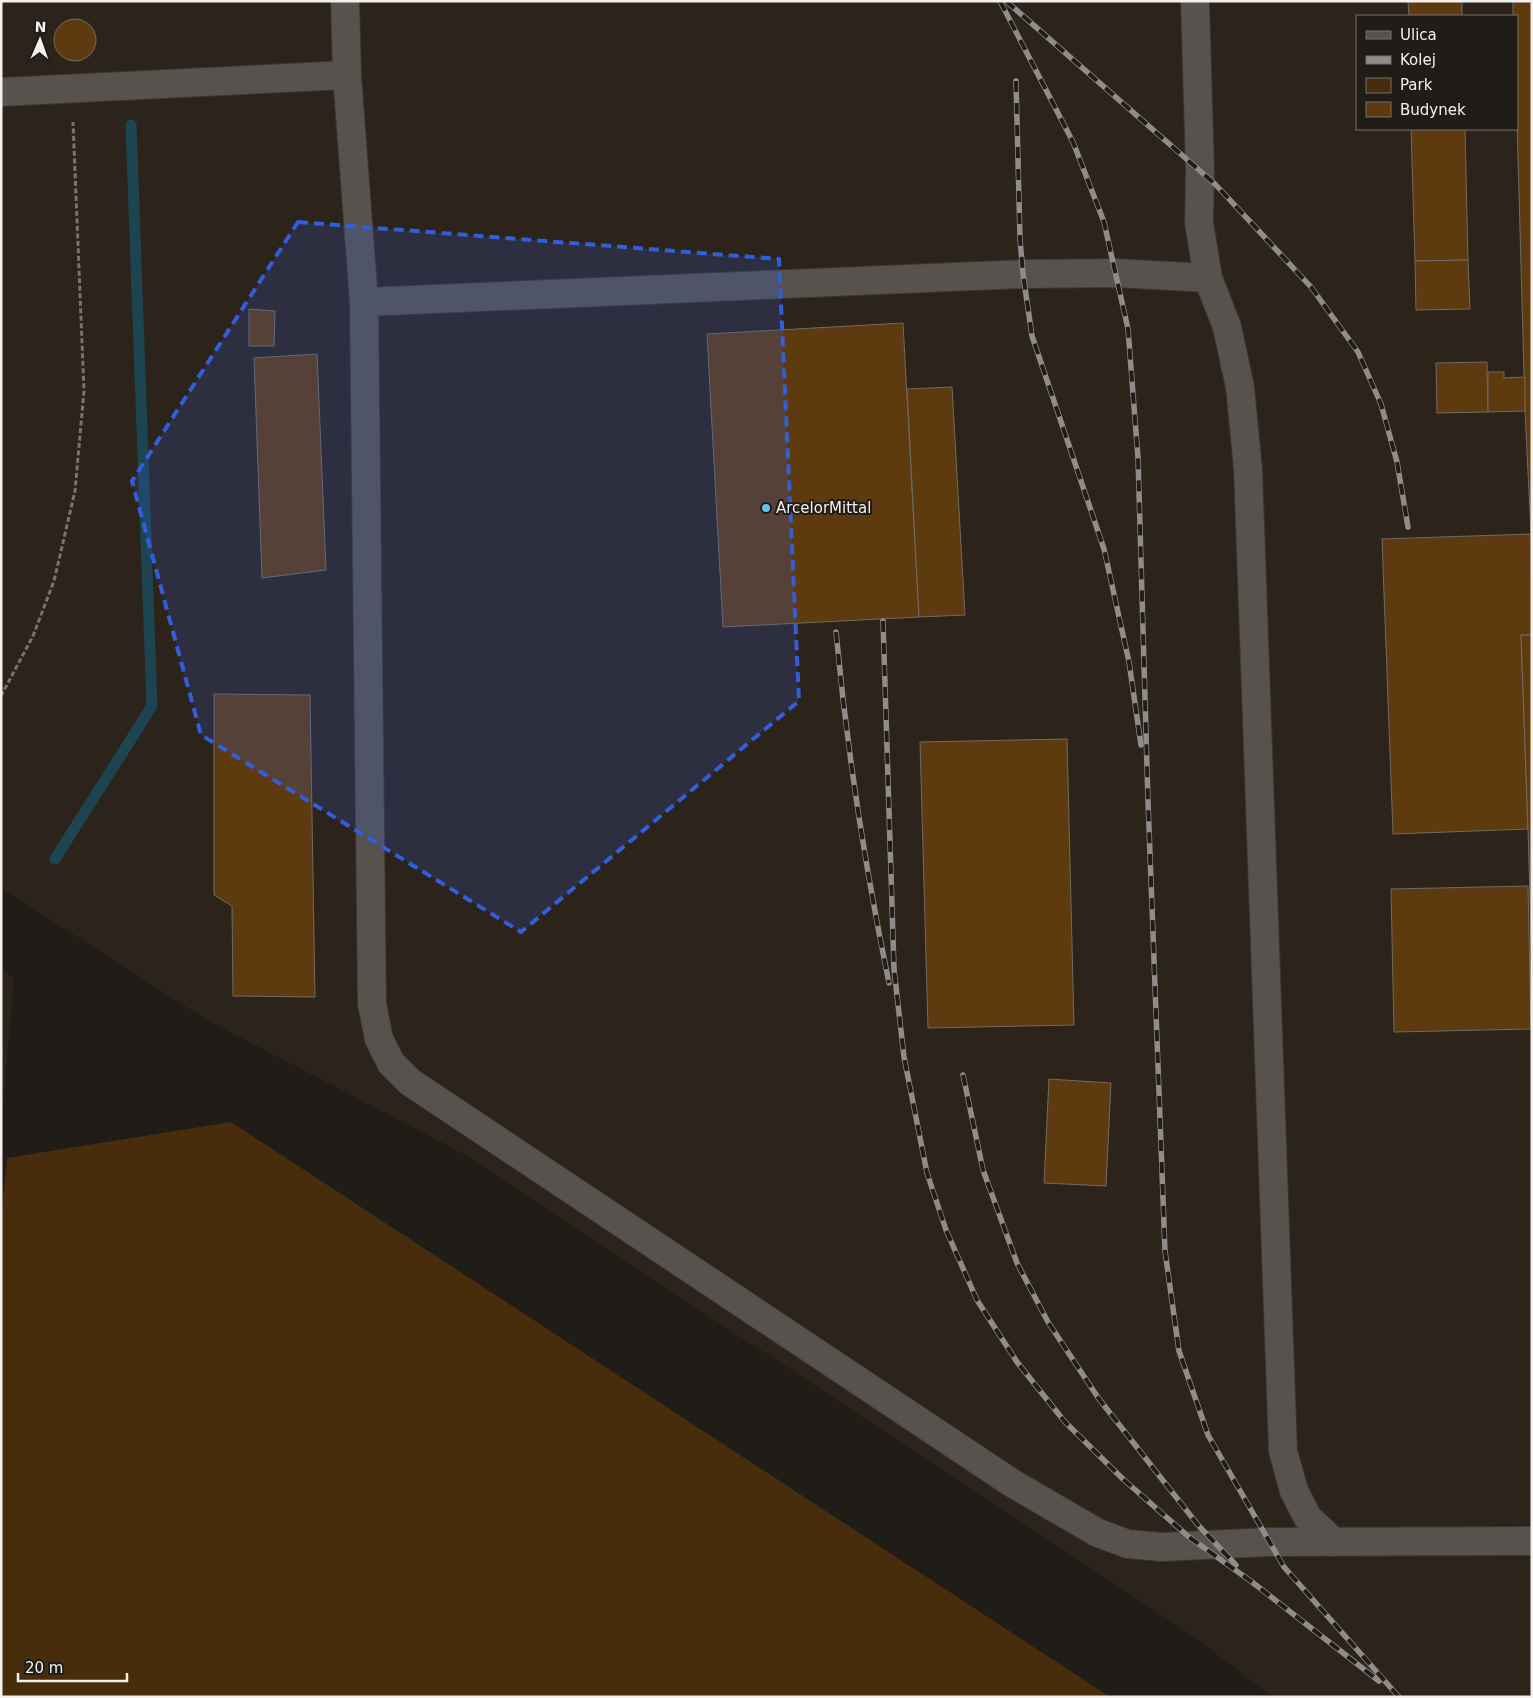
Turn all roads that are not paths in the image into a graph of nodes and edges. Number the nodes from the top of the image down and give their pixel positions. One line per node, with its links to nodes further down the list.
1 (345, 1): 3 (lane)
2 (1195, 1): 5 (lane)
3 (347, 75): 4 (lane); 6 (lane)
4 (1, 92)
5 (1208, 278): 6 (lane); 8 (lane)
6 (364, 302): 8 (lane)
7 (1532, 1540): 8 (lane)
8 (1334, 1542)

